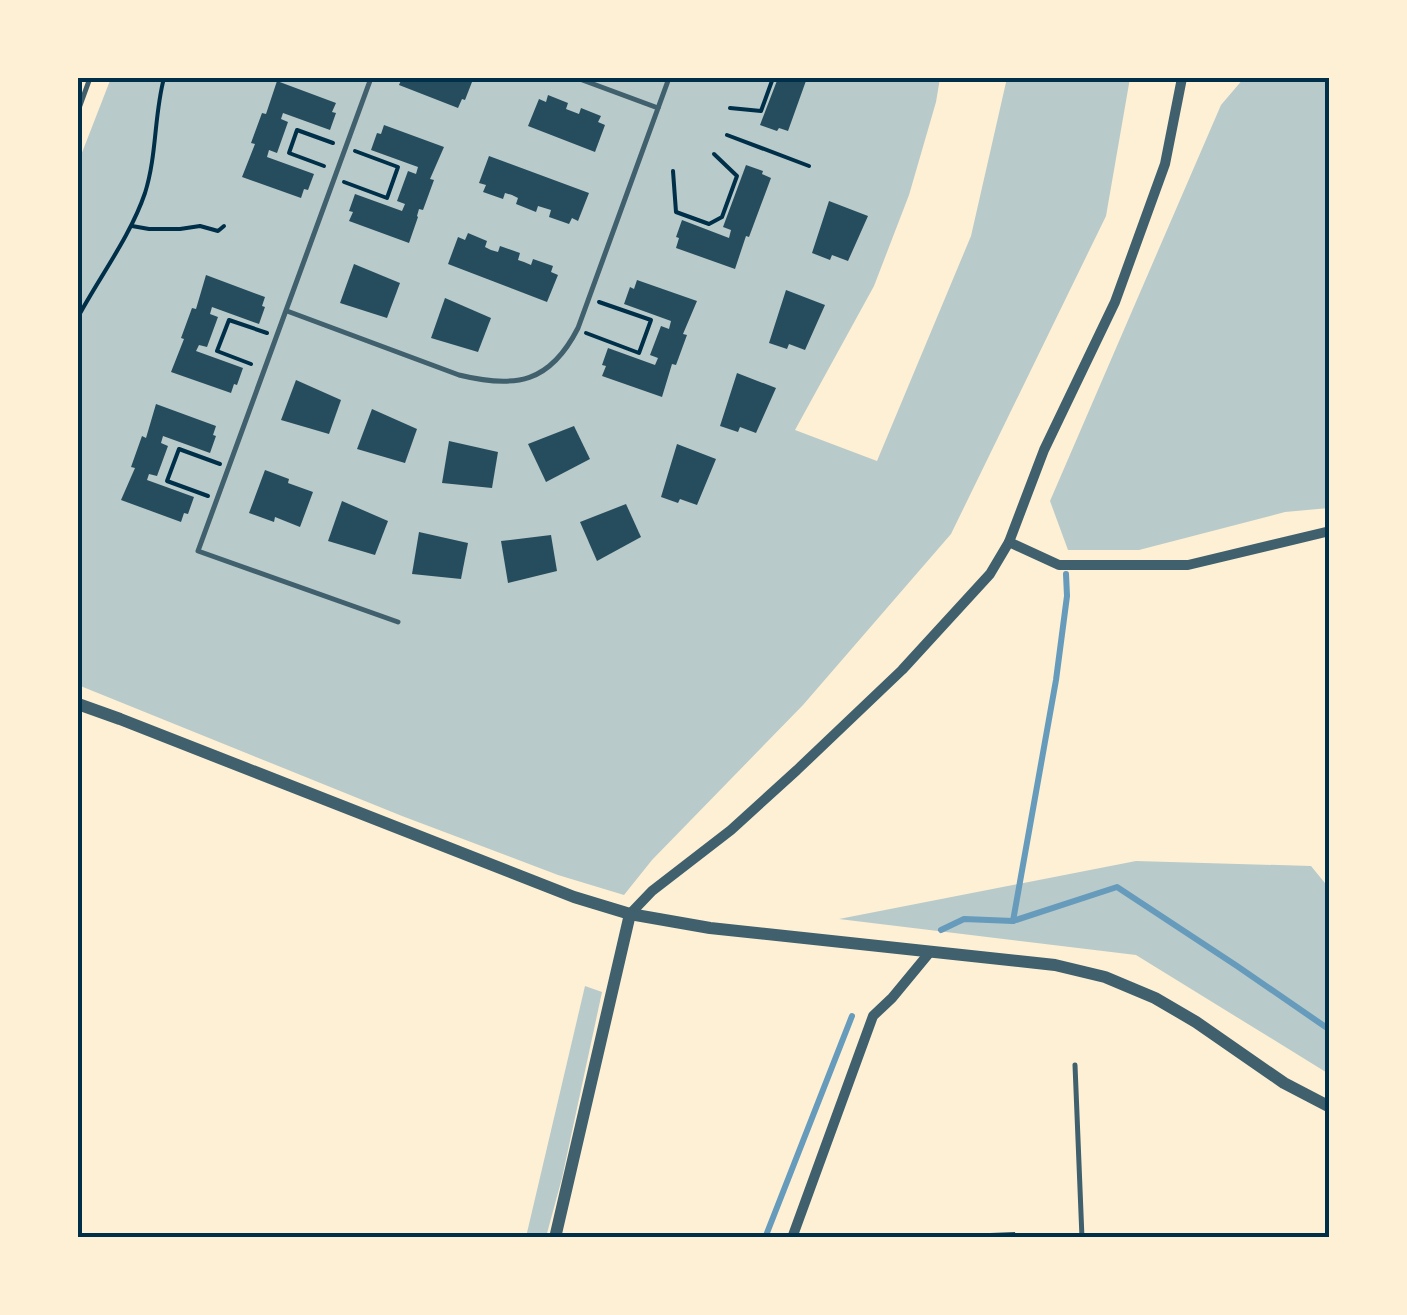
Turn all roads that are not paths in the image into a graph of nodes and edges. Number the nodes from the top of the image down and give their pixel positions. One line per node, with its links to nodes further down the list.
1 (90, 78): 7 (lane)
2 (372, 78): 8 (lane)
3 (577, 78): 6 (lane)
4 (668, 78): 6 (lane)
5 (1182, 78): 10 (street)
6 (658, 108): 8 (lane)
7 (78, 111)
8 (287, 311): 11 (lane)
9 (1330, 532): 10 (street)
10 (1009, 542): 13 (street)
11 (398, 622)
12 (78, 704): 13 (street)
13 (630, 914): 14 (street); 17 (street)
14 (930, 952): 16 (street); 18 (street)
15 (1075, 1064): 19 (lane)
16 (1330, 1107)
17 (555, 1238)
18 (792, 1238)
19 (1082, 1238)

